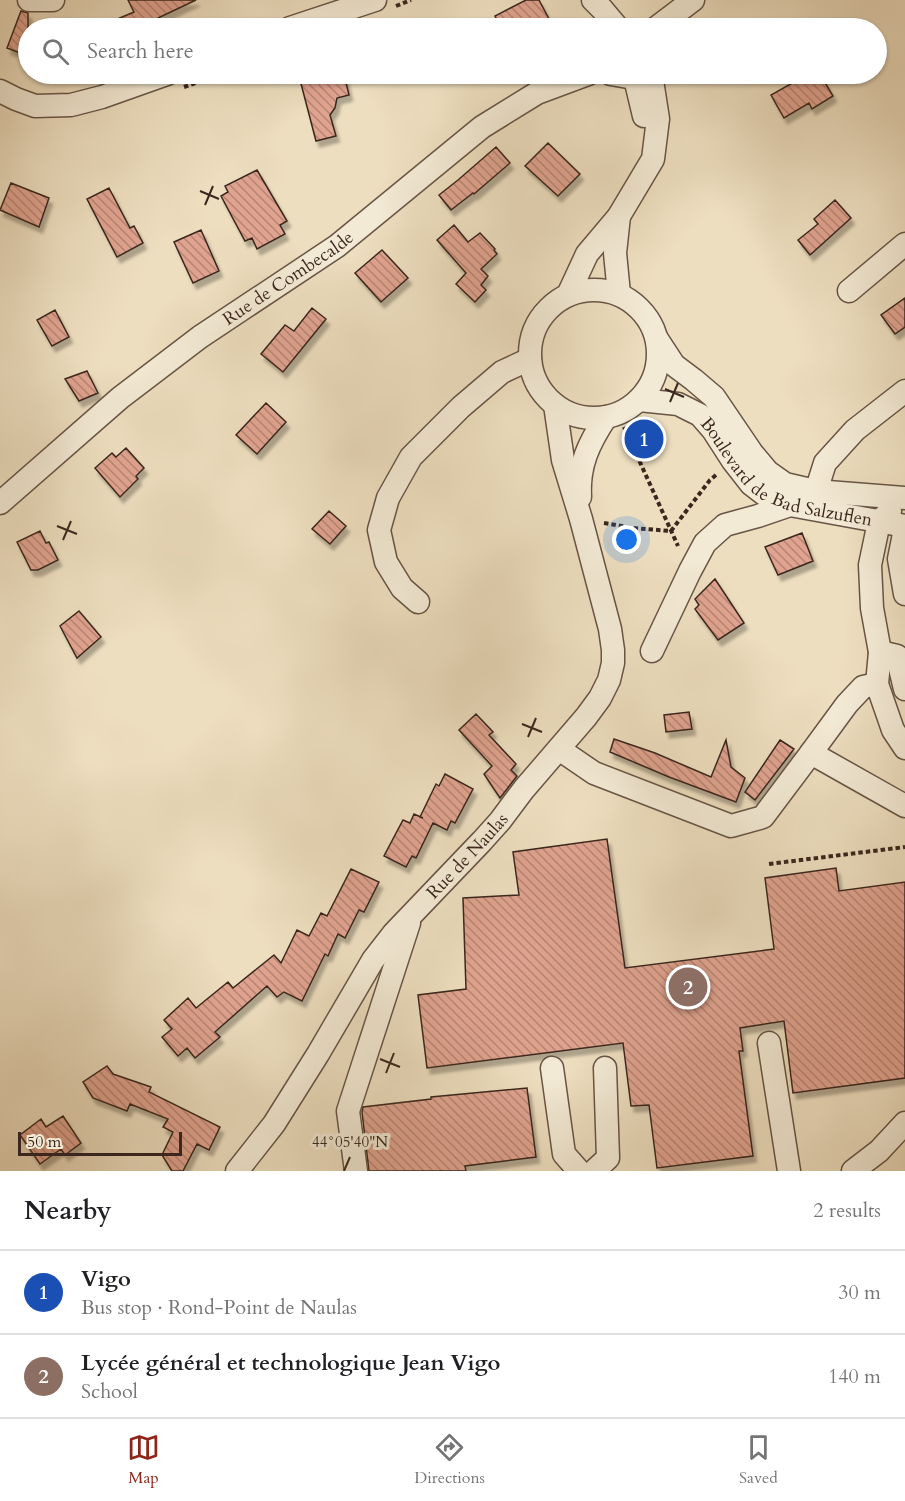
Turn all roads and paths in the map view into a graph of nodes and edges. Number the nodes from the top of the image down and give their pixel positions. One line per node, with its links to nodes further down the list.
1 (29, 0): 2 (street)
2 (53, 0)
3 (375, 0): 7 (street)
4 (593, 0): 8 (street)
5 (614, 0): 9 (street)
6 (693, 0): 10 (street)
7 (320, 18)
8 (610, 18)
9 (628, 18)
10 (669, 18)
11 (139, 84): 14 (street)
12 (561, 84): 28 (street, Rue de Combecalde)
13 (641, 84): 15 (street)
14 (0, 92)
15 (619, 216): 18 (street); 19 (street)
16 (905, 244): 17 (street)
17 (849, 291)
18 (619, 294): 19 (street); 20 (street)
19 (568, 295): 21 (street)
20 (656, 338): 23 (street); 27 (street, Boulevard de Bad Salzuflen)
21 (530, 359): 24 (street); 35 (street)
22 (905, 391): 27 (street)
23 (639, 400): 25 (street); 26 (street, Boulevard de Bad Salzuflen)
24 (555, 405): 25 (street); 30 (street, Rue de Naulas)
25 (612, 416): 30 (street, Rue de Naulas); 32 (path)
26 (733, 461): 27 (street, Boulevard de Bad Salzuflen); 32 (path)
27 (806, 501): 29 (street, Boulevard de Bad Salzuflen); 31 (street, Boulevard de Bad Salzuflen); 33 (street)
28 (0, 503)
29 (902, 513): 31 (street, Boulevard de Bad Salzuflen); 34 (street)
30 (581, 519): 32 (path); 41 (street, Rue de Naulas)
31 (879, 522): 37 (street)
32 (671, 531): 33 (path)
33 (690, 571): 36 (street)
34 (905, 592)
35 (418, 602)
36 (652, 651)
37 (880, 652): 38 (street); 39 (street)
38 (904, 676)
39 (877, 684): 40 (street); 42 (street)
40 (905, 748)
41 (559, 749): 42 (street); 46 (street, Rue de Naulas)
42 (811, 753): 43 (street)
43 (905, 806)
44 (905, 847): 45 (path)
45 (770, 864)
46 (412, 913): 51 (street, Rue de Naulas); 52 (street)
47 (769, 1043): 55 (street)
48 (552, 1068): 53 (street)
49 (605, 1068): 54 (street)
50 (905, 1123): 56 (street)
51 (237, 1171)
52 (356, 1171)
53 (579, 1171)
54 (594, 1171)
55 (789, 1171)
56 (853, 1171)

